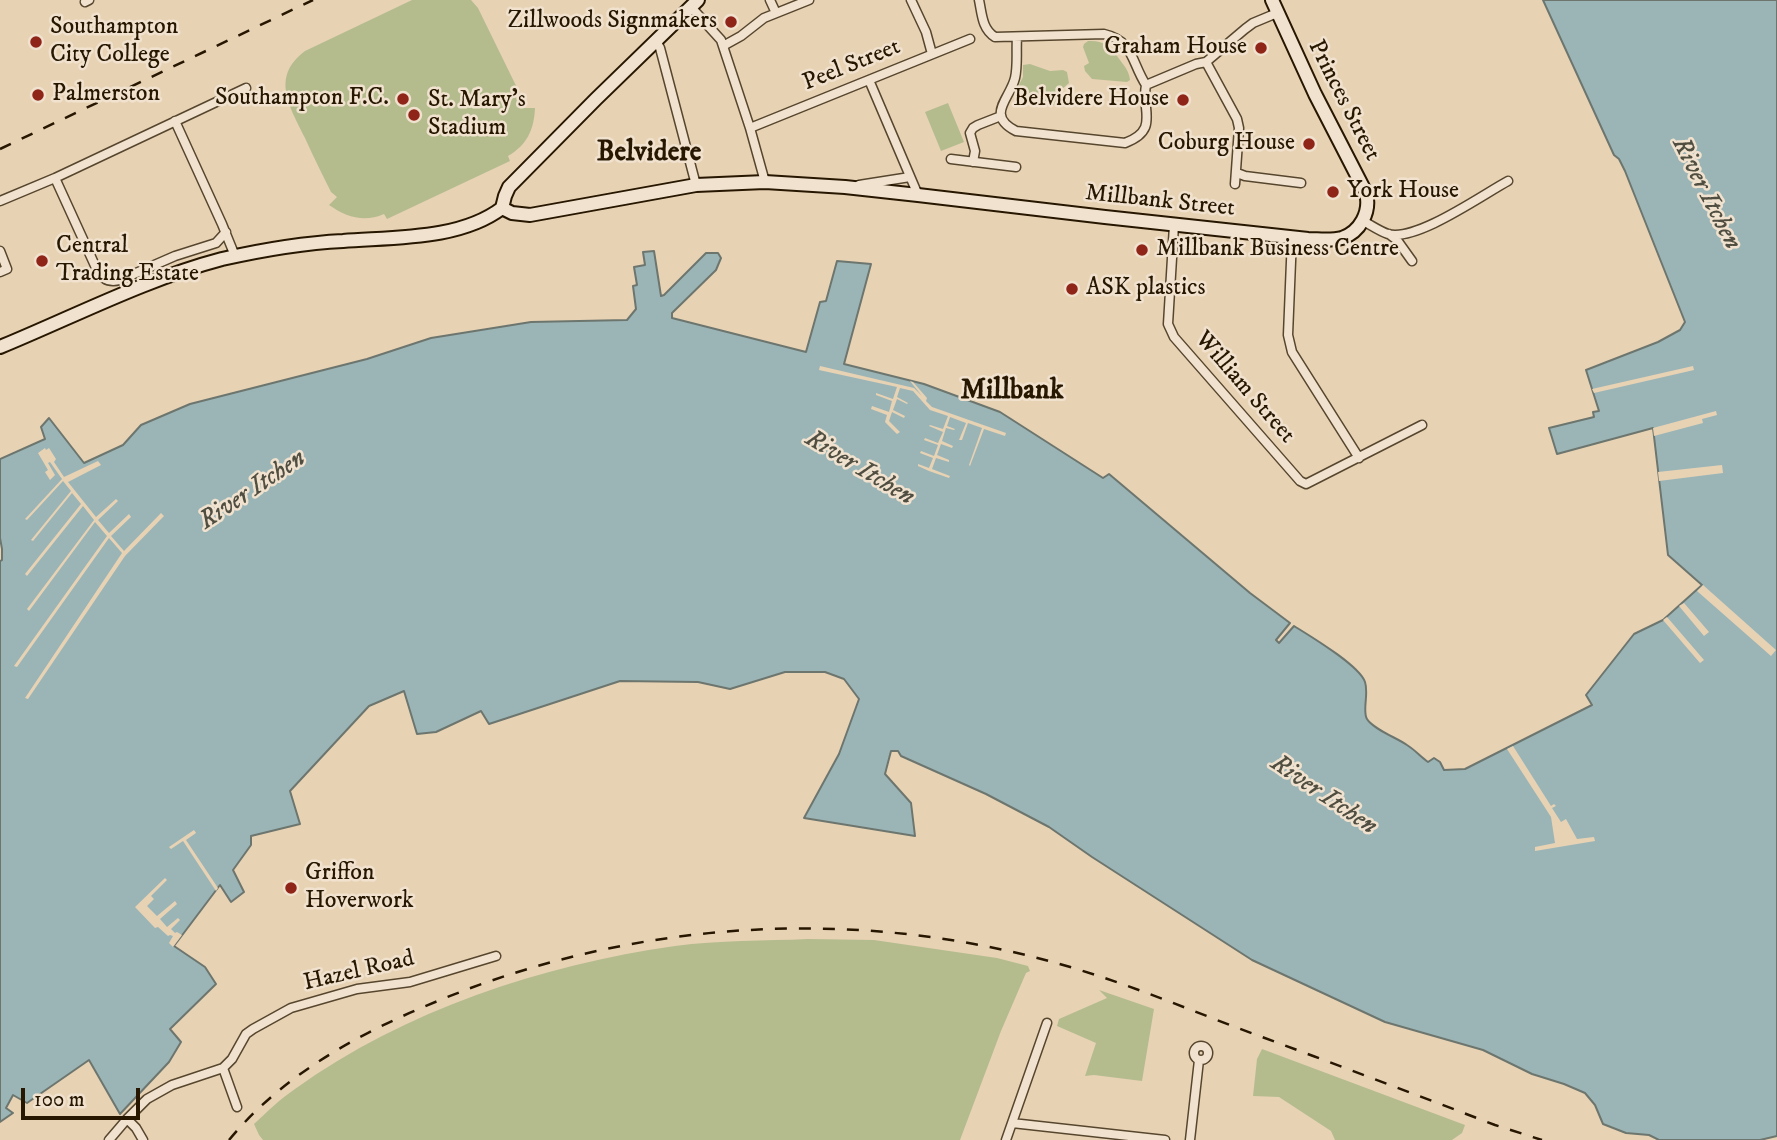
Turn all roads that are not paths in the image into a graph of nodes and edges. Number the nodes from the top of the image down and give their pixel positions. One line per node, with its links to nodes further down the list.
1 (771, 0): 7 (street)
2 (809, 0): 7 (street)
3 (911, 0): 12 (street)
4 (979, 0): 8 (street)
5 (694, 4): 10 (street); 11 (street)
6 (1274, 6): 13 (street); 35 (street, Princes Street)
7 (776, 13): 11 (street)
8 (1017, 37): 15 (street); 17 (street)
9 (970, 39): 12 (street, Peel Street)
10 (656, 41): 30 (street); 34 (street)
11 (723, 46): 19 (street)
12 (932, 54): 14 (street, Peel Street)
13 (1206, 62): 15 (street); 23 (street)
14 (869, 80): 19 (street, Peel Street); 24 (street)
15 (1146, 85): 17 (street)
16 (246, 88): 18 (street)
17 (1001, 116): 21 (street)
18 (175, 121): 25 (street); 37 (street)
19 (750, 128): 27 (street)
20 (951, 159): 21 (street)
21 (974, 162): 22 (street)
22 (1016, 167)
23 (1237, 173): 28 (street); 29 (street)
24 (910, 177): 31 (street); 32 (street)
25 (55, 178): 33 (street); 37 (street)
26 (1508, 181): 38 (street)
27 (765, 183): 30 (street, Millbank Street); 31 (street, Millbank Street)
28 (1301, 183)
29 (1235, 184)
30 (696, 185): 34 (street, Millbank Street)
31 (845, 187): 32 (street, Millbank Street)
32 (918, 195): 36 (street, Millbank Street)
33 (0, 201)
34 (502, 208): 41 (street)
35 (1363, 221): 38 (street); 39 (street, Millbank Street)
36 (1174, 225): 39 (street, Millbank Street); 46 (street, William Street)
37 (226, 232): 41 (street)
38 (1389, 234): 42 (street)
39 (1292, 237): 46 (street)
40 (0, 251): 43 (street)
41 (235, 256): 44 (street)
42 (1412, 261)
43 (4, 271)
44 (0, 347)
45 (1422, 425): 46 (street)
46 (1359, 458)
47 (496, 956): 50 (street, Hazel Road)
48 (1047, 1023): 53 (street)
49 (1199, 1060): 58 (street)
50 (223, 1068): 51 (street); 52 (street)
51 (237, 1107)
52 (127, 1119): 54 (street); 55 (street)
53 (1012, 1123): 56 (street); 57 (street)
54 (109, 1140)
55 (143, 1140)
56 (1006, 1140)
57 (1165, 1140)
58 (1190, 1140)

